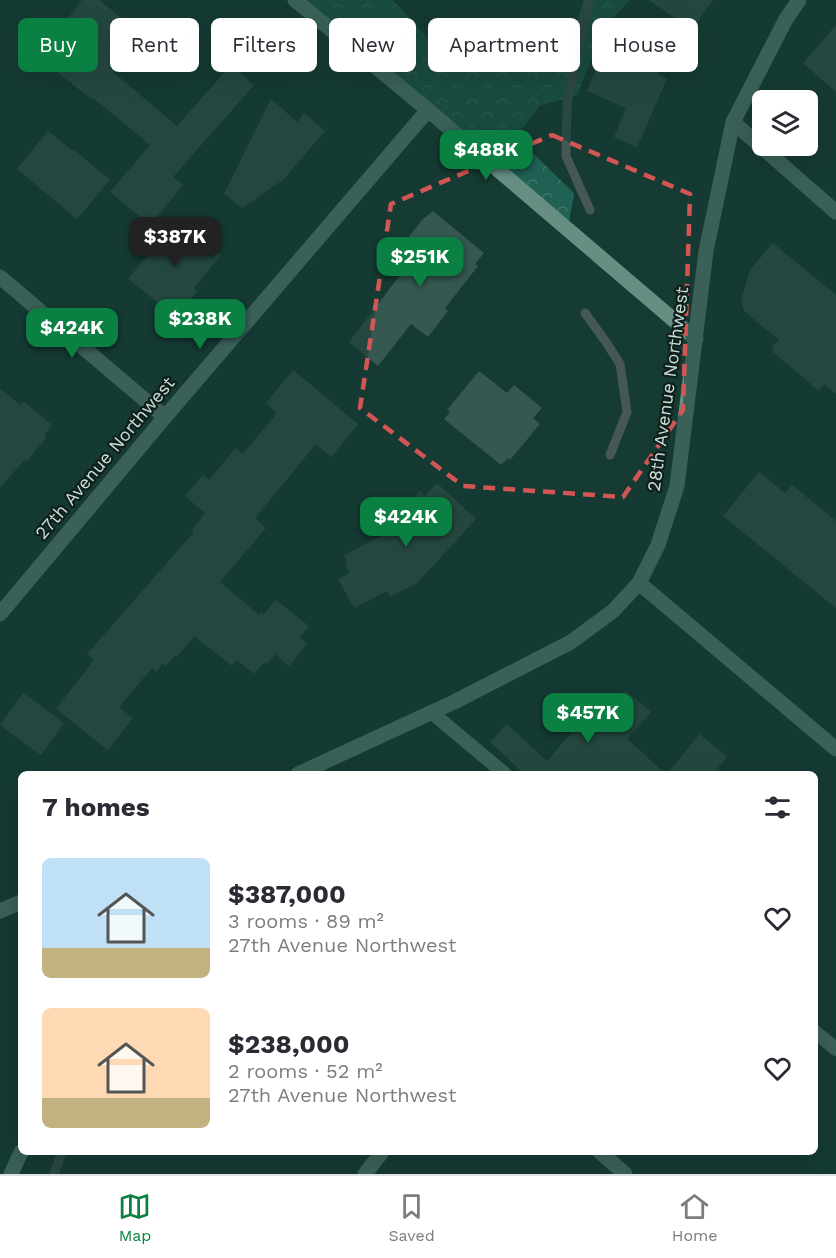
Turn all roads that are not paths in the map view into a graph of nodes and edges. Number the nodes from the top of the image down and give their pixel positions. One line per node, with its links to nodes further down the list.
1 (296, 0): 3 (street)
2 (799, 0): 4 (street, 28th Avenue Northwest)
3 (428, 110): 7 (street); 8 (street, 27th Avenue Northwest)
4 (734, 122): 5 (street); 7 (street, 28th Avenue Northwest)
5 (836, 212)
6 (0, 277): 8 (street)
7 (696, 339): 9 (street, 28th Avenue Northwest)
8 (165, 417): 10 (street, 27th Avenue Northwest)
9 (639, 583): 11 (street, 28th Avenue Northwest); 12 (street)
10 (0, 614)
11 (431, 712): 13 (street, 28th Avenue Northwest); 14 (lane)
12 (836, 749)
13 (304, 771)
14 (501, 771)
15 (18, 903): 16 (street)
16 (0, 911)
17 (818, 1034): 18 (lane)
18 (836, 1049)
19 (20, 1155): 22 (street)
20 (380, 1155): 23 (street)
21 (603, 1155): 24 (street)
22 (11, 1174)
23 (365, 1174)
24 (625, 1174)

